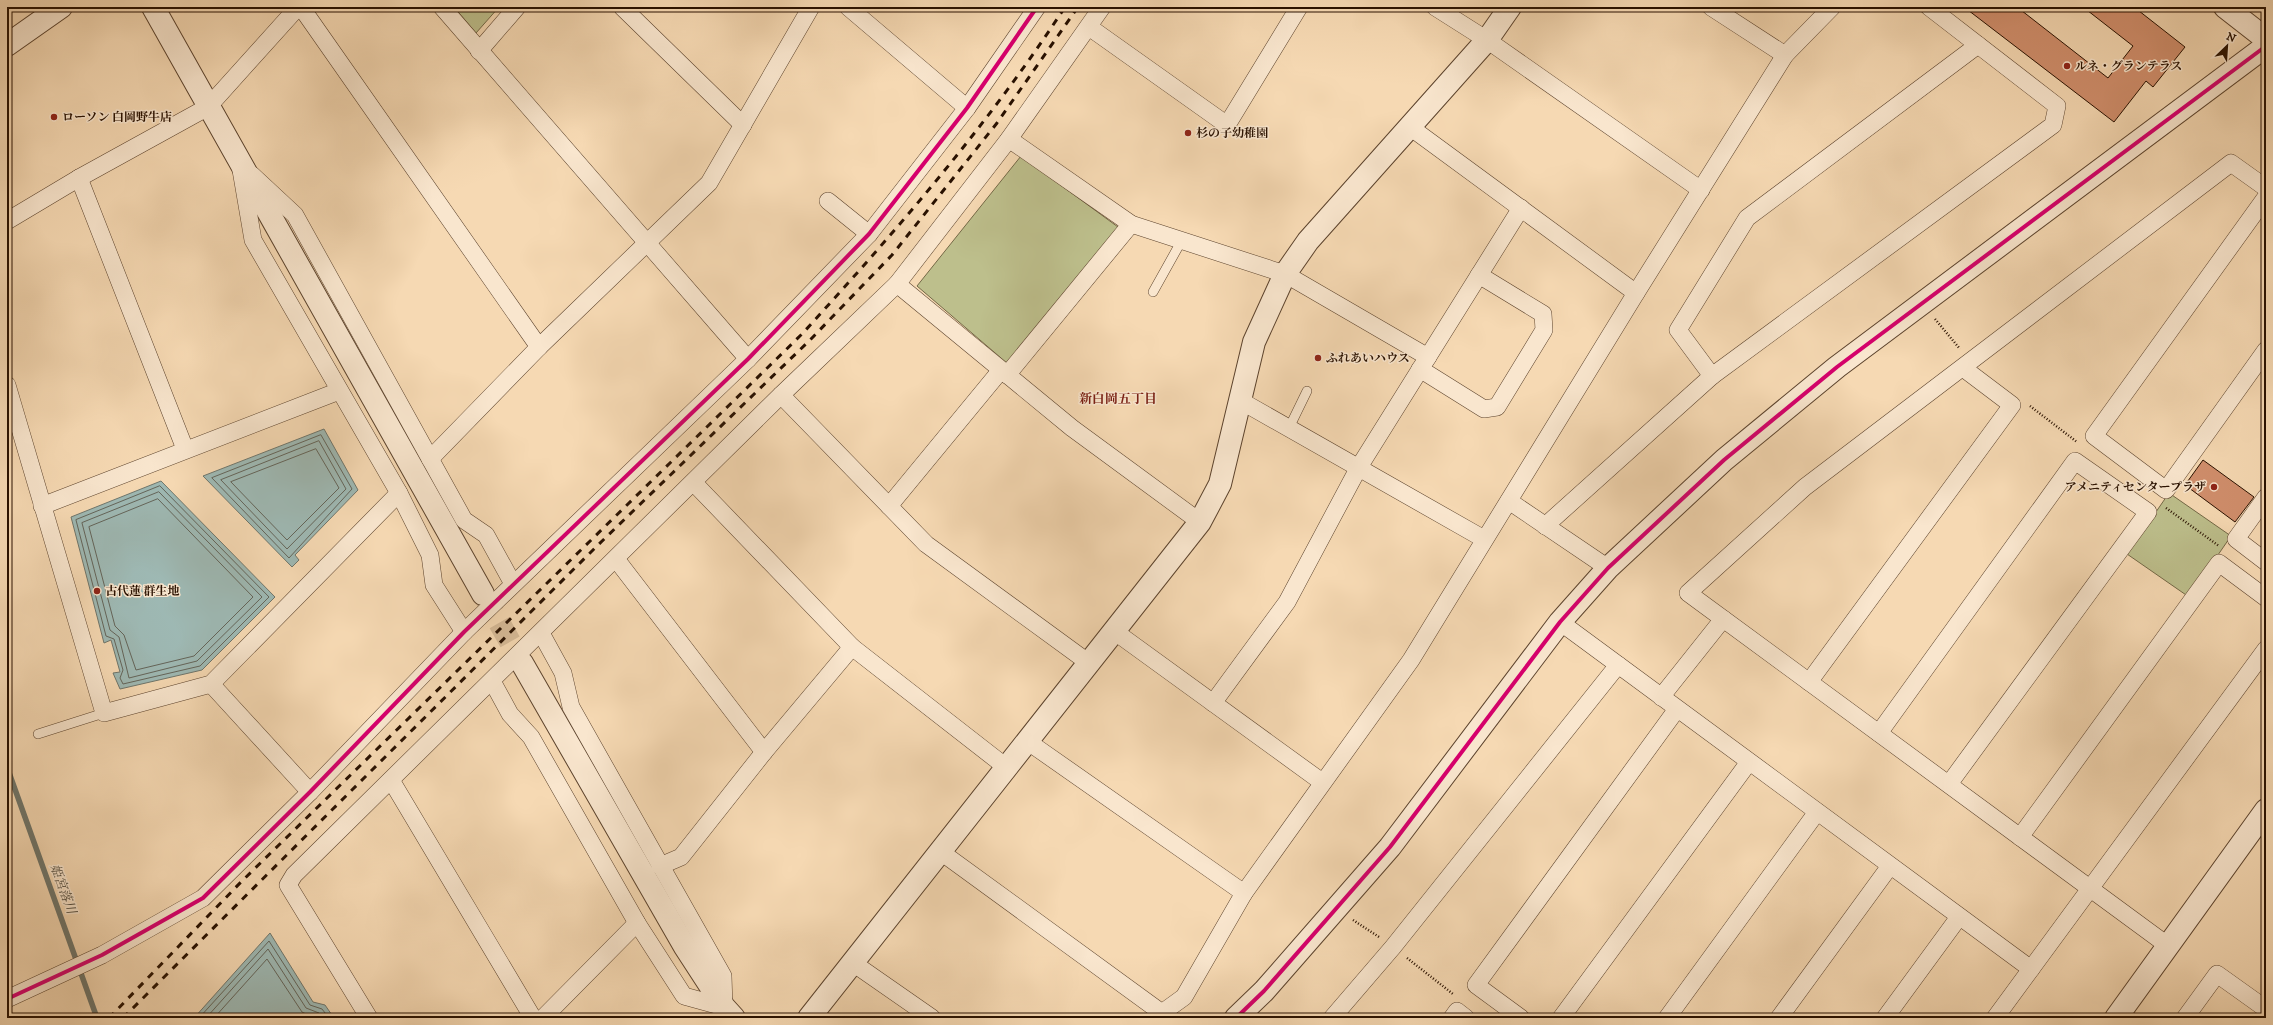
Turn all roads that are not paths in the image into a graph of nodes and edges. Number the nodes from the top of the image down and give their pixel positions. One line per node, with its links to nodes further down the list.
1 (61, 7): 23 (street)
2 (153, 7): 28 (street)
3 (298, 7): 28 (street)
4 (301, 7): 50 (street)
5 (442, 7): 26 (street)
6 (518, 7): 26 (street)
7 (622, 7): 30 (street)
8 (811, 7): 30 (street)
9 (848, 7): 29 (street)
10 (1037, 7): 29 (street)
11 (1102, 7): 20 (street)
12 (1299, 7): 20 (street)
13 (1435, 7): 22 (street)
14 (1510, 7): 22 (street)
15 (1711, 7): 19 (street)
16 (1832, 7): 27 (street)
17 (1929, 7): 24 (street)
18 (2225, 7): 21 (street)
19 (1731, 12): 27 (street)
20 (1089, 27): 32 (street)
21 (2266, 39)
22 (1487, 40): 31 (street); 36 (street)
23 (7, 45)
24 (1978, 45): 56 (street); 56 (street)
25 (2266, 46): 77 (street)
26 (479, 51): 44 (street)
27 (1785, 55): 36 (street)
28 (208, 107): 33 (street); 34 (street)
29 (967, 108): 42 (street)
30 (744, 125): 44 (street)
31 (1410, 127): 39 (street); 45 (street)
32 (1009, 139): 41 (street); 47 (street)
33 (240, 164): 58 (street); 64 (street); 79 (street)
34 (79, 178): 40 (street); 63 (street)
35 (2266, 188): 54 (street)
36 (1702, 190): 49 (street)
37 (2266, 197): 51 (street)
38 (828, 201): 42 (street)
39 (1521, 208): 46 (street); 49 (street)
40 (7, 221)
41 (1131, 224): 43 (street); 55 (street)
42 (869, 234): 52 (street)
43 (1182, 240): 45 (street); 48 (lane)
44 (647, 242): 50 (street); 52 (street)
45 (1285, 274): 53 (street); 61 (street)
46 (1479, 275): 53 (street); 53 (street)
47 (897, 284): 55 (street); 60 (street)
48 (1153, 292)
49 (1636, 293): 69 (street)
50 (538, 347): 64 (street)
51 (2266, 350)
52 (748, 359): 78 (street)
53 (1424, 363): 65 (street)
54 (1963, 368): 81 (street); 92 (street)
55 (1004, 373): 71 (street); 72 (street)
56 (1712, 376): 73 (street)
57 (7, 385): 70 (street)
58 (339, 391): 63 (street); 67 (street)
59 (1307, 391): 62 (lane)
60 (781, 395): 66 (street); 71 (street)
61 (1241, 401): 62 (street); 72 (street)
62 (1289, 428): 65 (street)
63 (185, 449): 70 (street)
64 (430, 458): 78 (street)
65 (1359, 467): 74 (street); 95 (street)
66 (694, 483): 75 (street); 86 (street)
67 (399, 493): 84 (street); 93 (street)
68 (2266, 497): 76 (street)
69 (1509, 501): 73 (street); 74 (street)
70 (42, 506): 97 (street)
71 (888, 506): 89 (street)
72 (1200, 522): 83 (street)
73 (1545, 526): 77 (street)
74 (1484, 539): 105 (street)
75 (616, 559): 85 (street); 101 (street)
76 (2266, 562)
77 (1608, 568): 82 (street)
78 (513, 584): 84 (street)
79 (483, 594)
80 (2266, 598): 110 (street)
81 (1723, 619): 92 (street); 94 (street)
82 (1560, 622): 90 (street); 130 (street)
83 (1114, 631): 89 (street); 95 (street)
84 (464, 632): 107 (street)
85 (541, 634): 91 (street); 112 (street)
86 (852, 647): 101 (street); 103 (street)
87 (2266, 649): 114 (street)
88 (522, 663): 123 (street)
89 (1089, 663): 100 (street)
90 (1618, 665): 94 (street); 131 (street)
91 (492, 681): 104 (street); 117 (street)
92 (1809, 682): 98 (street)
93 (210, 684): 97 (street); 107 (street)
94 (1661, 697): 96 (street)
95 (1213, 703): 105 (street)
96 (1677, 709): 102 (street); 134 (street)
97 (104, 713): 99 (lane)
98 (1879, 733): 106 (street); 106 (street)
99 (38, 734)
100 (1027, 741): 103 (street); 115 (street)
101 (764, 752): 112 (street)
102 (1748, 762): 109 (street); 135 (street)
103 (1006, 767): 111 (street)
104 (391, 780): 125 (street); 126 (street)
105 (1322, 782): 115 (street)
106 (1949, 784): 110 (street)
107 (310, 792): 121 (street)
108 (2266, 810): 118 (street)
109 (1817, 812): 113 (street); 136 (street)
110 (2020, 837): 114 (street)
111 (942, 852): 119 (street); 124 (street)
112 (660, 866): 123 (street)
113 (1890, 866): 116 (street); 137 (street)
114 (2091, 889): 118 (street); 120 (street)
115 (1244, 893): 124 (street)
116 (1959, 917): 120 (street); 138 (street)
117 (637, 923): 123 (street); 127 (street)
118 (2167, 945): 140 (street)
119 (853, 963): 128 (street); 129 (street)
120 (2031, 969): 139 (street)
121 (7, 999)
122 (2266, 1009): 141 (street)
123 (728, 1013)
124 (1159, 1016)
125 (369, 1018)
126 (533, 1018)
127 (543, 1018)
128 (809, 1018)
129 (932, 1018)
130 (1236, 1018)
131 (1332, 1018)
132 (1452, 1018): 133 (street)
133 (1466, 1018)
134 (1521, 1018)
135 (1560, 1018)
136 (1667, 1018)
137 (1779, 1018)
138 (1885, 1018)
139 (1995, 1018)
140 (2116, 1018)
141 (2185, 1018)

